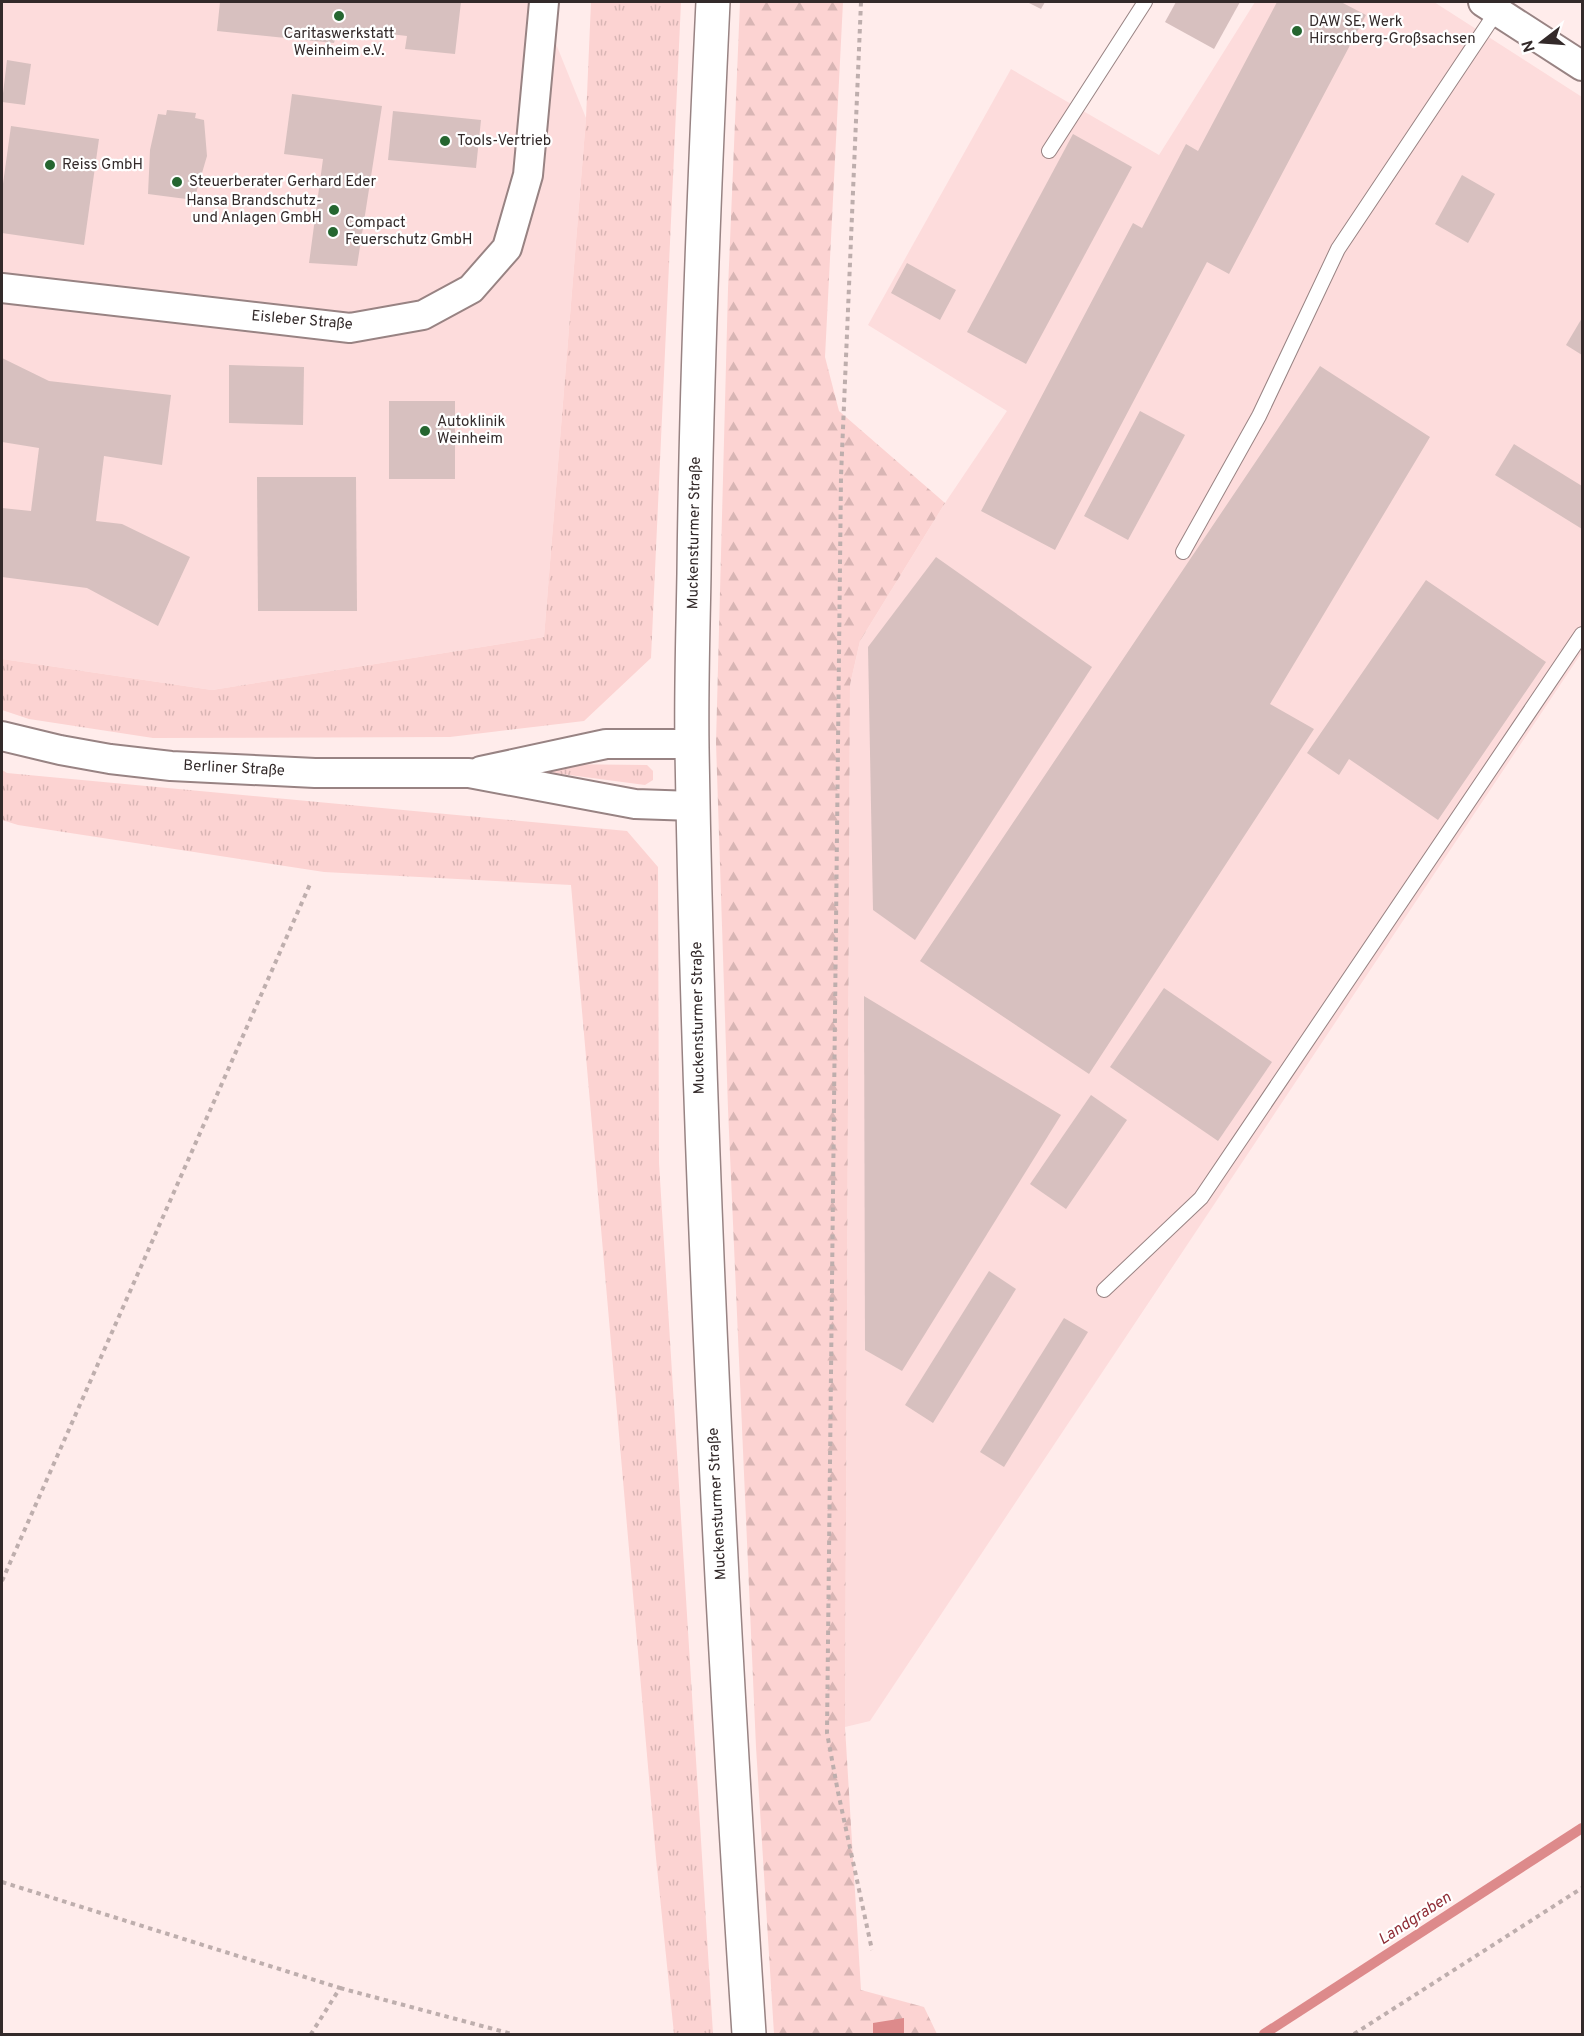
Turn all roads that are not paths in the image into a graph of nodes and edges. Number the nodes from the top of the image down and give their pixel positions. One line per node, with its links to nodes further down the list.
1 (544, 2): 7 (street, Eisleber Straße)
2 (713, 2): 11 (main road, Muckensturmer Straße)
3 (1145, 2): 6 (lane)
4 (1490, 6): 5 (street); 8 (lane)
5 (1582, 66)
6 (1049, 152)
7 (2, 288)
8 (1183, 552)
9 (1582, 634): 14 (lane)
10 (2, 736): 12 (street, Berliner Straße)
11 (692, 744): 12 (street, Berliner Straße); 13 (main road, Muckensturmer Straße)
12 (469, 773): 13 (street, Berliner Straße)
13 (694, 806): 15 (main road, Muckensturmer Straße)
14 (1104, 1290)
15 (749, 2034)

